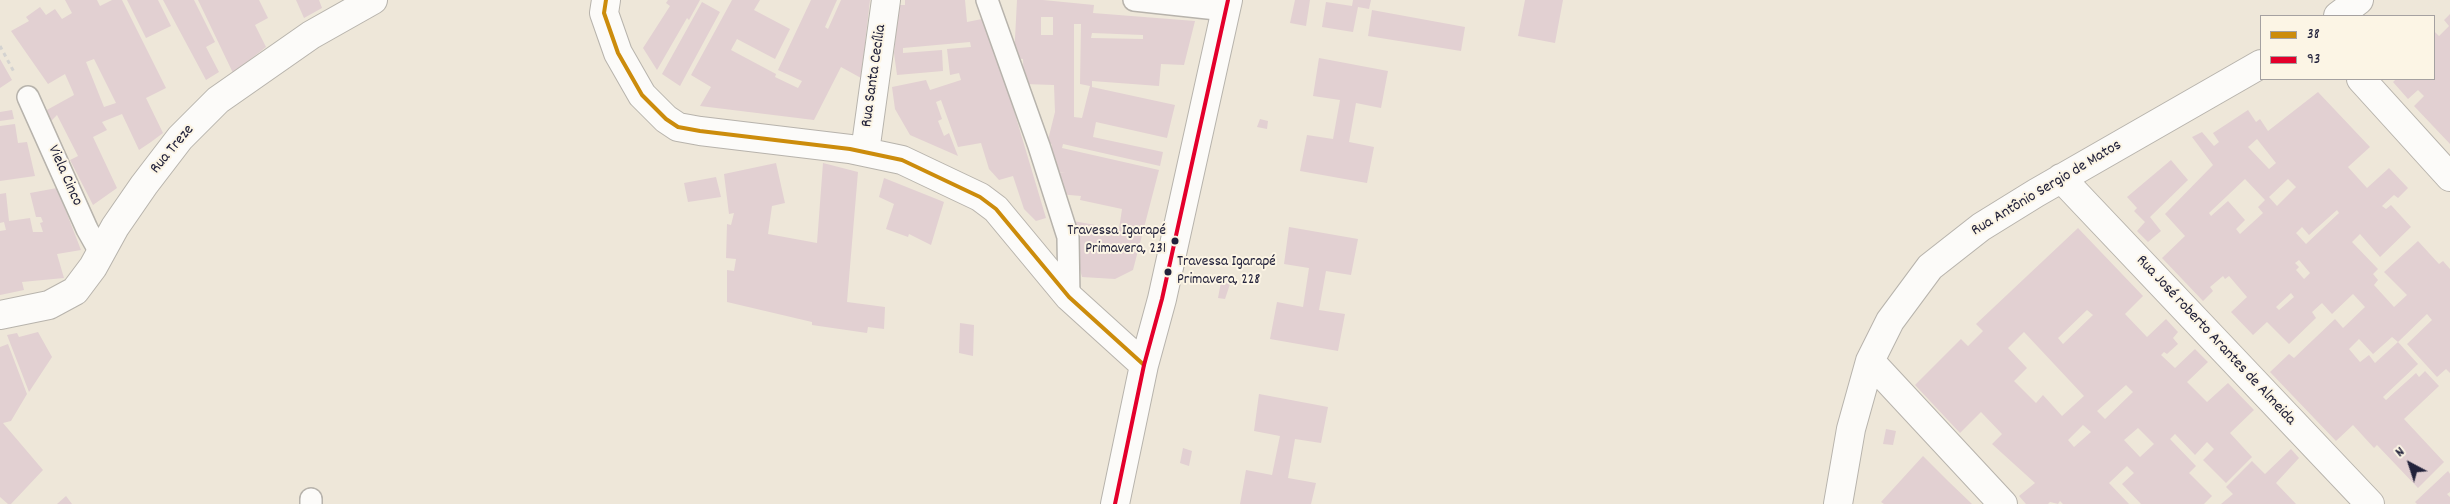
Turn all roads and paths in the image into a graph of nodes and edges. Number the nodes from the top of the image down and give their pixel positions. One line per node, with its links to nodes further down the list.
1 (373, 0): 15 (street, Rua Treze)
2 (606, 0): 12 (street)
3 (886, 0): 12 (street, Rua Santa Cecília)
4 (987, 0): 16 (lane)
5 (1134, 0): 7 (lane)
6 (2359, 0): 8 (street)
7 (1227, 5): 19 (street)
8 (2339, 15)
9 (2260, 65): 14 (street, Rua Antônio Sergio de Matos)
10 (2362, 80): 13 (street)
11 (28, 97): 15 (lane, Viela Cinco)
12 (865, 152): 16 (street)
13 (2450, 177)
14 (2061, 178): 18 (street, Rua Antônio Sergio de Matos); 23 (street, Rua José roberto Arantes de Almeida)
15 (101, 254): 17 (street, Rua Treze)
16 (1069, 297): 19 (street)
17 (0, 314)
18 (1870, 362): 21 (street, Rua Antônio Sergio de Matos); 22 (street)
19 (1144, 365): 20 (street)
20 (1115, 504)
21 (1838, 504)
22 (2003, 504)
23 (2370, 504)

